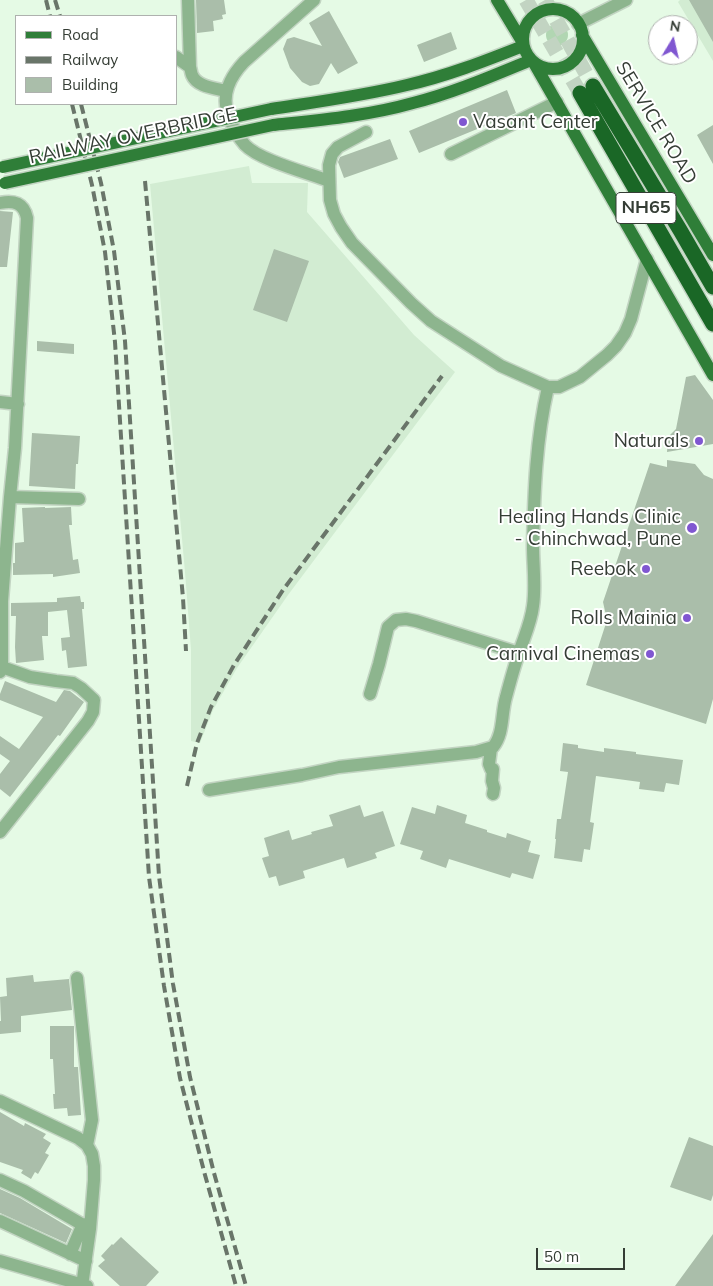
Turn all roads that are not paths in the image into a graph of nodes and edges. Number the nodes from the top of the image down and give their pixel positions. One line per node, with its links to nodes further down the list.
1 (188, 0): 10 (street)
2 (314, 0): 11 (street)
3 (498, 0): 7 (main road)
4 (562, 0): 6 (main road, SERVICE ROAD)
5 (626, 0): 6 (street)
6 (577, 24): 7 (main road); 9 (main road); 19 (main road, SERVICE ROAD)
7 (523, 45): 9 (main road); 15 (main road, RAILWAY OVERBRIDGE, bridge)
8 (178, 58): 10 (street)
9 (533, 62): 12 (main road); 17 (main road, RAILWAY OVERBRIDGE, bridge)
10 (190, 67): 11 (street)
11 (226, 90): 16 (street)
12 (557, 102): 14 (street); 20 (main road)
13 (366, 132): 16 (street)
14 (451, 154)
15 (1, 167)
16 (329, 181): 24 (street)
17 (2, 183)
18 (0, 203): 26 (street)
19 (713, 255)
20 (647, 259): 23 (main road); 24 (street)
21 (713, 287): 22 (highway, NH65)
22 (713, 324)
23 (713, 375)
24 (548, 387): 30 (street)
25 (0, 402): 26 (street)
26 (18, 404): 27 (street)
27 (10, 497): 28 (street); 29 (street)
28 (79, 499)
29 (1, 601): 31 (street)
30 (519, 653): 32 (street); 33 (street)
31 (1, 669): 36 (street)
32 (370, 694)
33 (490, 748): 34 (street); 35 (street)
34 (209, 790)
35 (494, 794)
36 (0, 832)
37 (77, 978): 39 (street)
38 (0, 1101): 39 (street)
39 (87, 1144): 42 (street)
40 (0, 1180): 42 (street)
41 (0, 1221): 43 (street)
42 (87, 1227): 43 (street); 45 (street)
43 (70, 1254): 45 (street)
44 (0, 1261): 46 (street)
45 (86, 1261): 46 (street)
46 (84, 1285)

